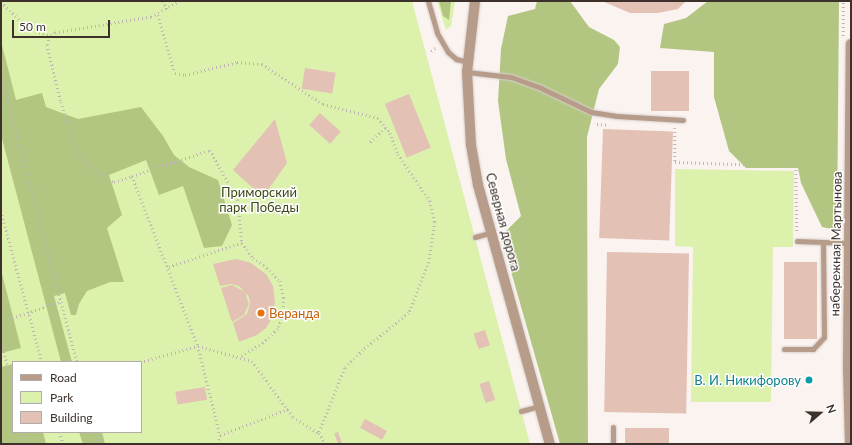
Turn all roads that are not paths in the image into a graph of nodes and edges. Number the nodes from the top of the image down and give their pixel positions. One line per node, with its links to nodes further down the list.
1 (428, 1): 4 (lane)
2 (475, 1): 4 (street, Северная дорога)
3 (851, 44): 10 (street, набережная Мартынова)
4 (467, 67): 5 (lane); 6 (street, Северная дорога)
5 (683, 120)
6 (492, 232): 7 (lane); 12 (street, Северная дорога)
7 (475, 237)
8 (797, 241): 9 (lane)
9 (823, 242): 10 (lane); 11 (lane)
10 (849, 243): 17 (street, набережная Мартынова)
11 (784, 349)
12 (540, 406): 13 (lane); 15 (street, Северная дорога)
13 (522, 410)
14 (613, 427): 16 (lane)
15 (550, 444)
16 (613, 444)
17 (850, 444)

